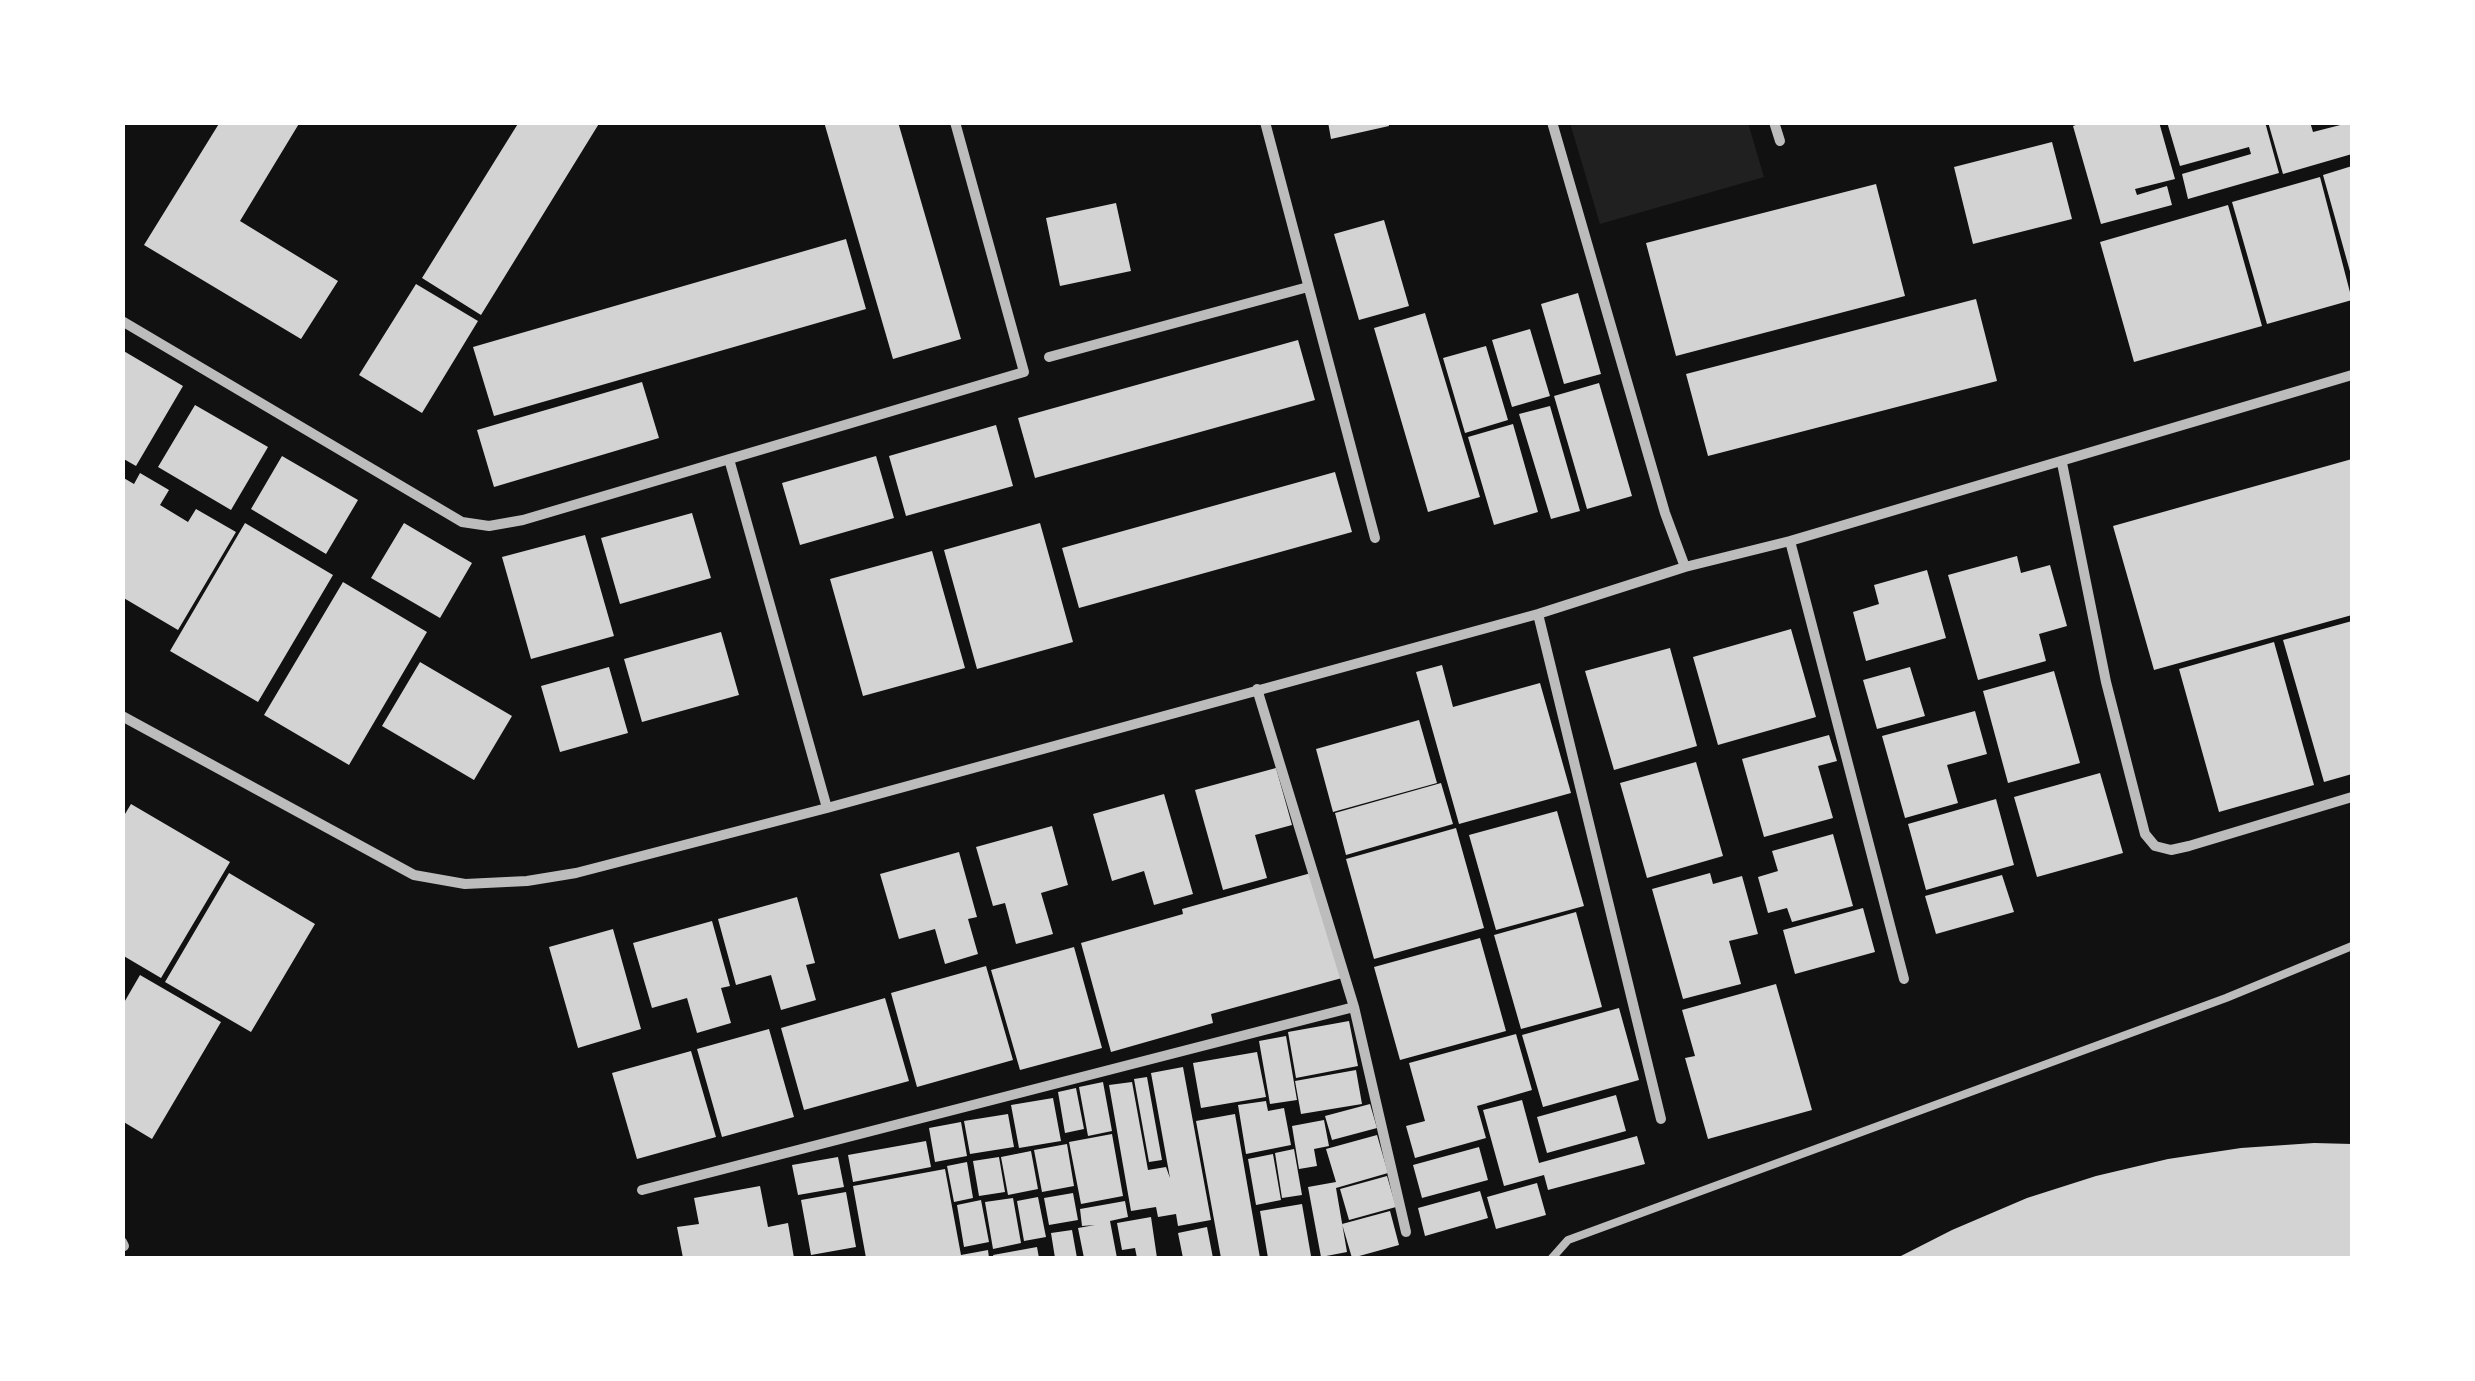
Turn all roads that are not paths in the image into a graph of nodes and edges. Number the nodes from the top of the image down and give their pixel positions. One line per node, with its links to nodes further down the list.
1 (955, 122): 10 (street)
2 (1266, 122): 6 (street)
3 (1552, 122): 14 (street)
4 (1774, 122): 5 (street)
5 (1780, 141)
6 (1308, 286): 8 (street); 12 (street)
7 (122, 321): 10 (street)
8 (1048, 357)
9 (2352, 375): 11 (street)
10 (729, 459): 19 (street)
11 (2062, 463): 13 (street); 18 (street)
12 (1375, 538)
13 (1790, 542): 14 (street); 21 (street)
14 (1685, 566): 15 (street)
15 (1538, 614): 16 (street); 23 (street)
16 (1257, 690): 19 (street); 22 (street)
17 (122, 716): 19 (street)
18 (2352, 797)
19 (827, 808)
20 (2352, 946): 26 (lane)
21 (1904, 979)
22 (1354, 1007): 24 (street); 25 (street)
23 (1662, 1119)
24 (642, 1190)
25 (1406, 1232)
26 (1552, 1258)

